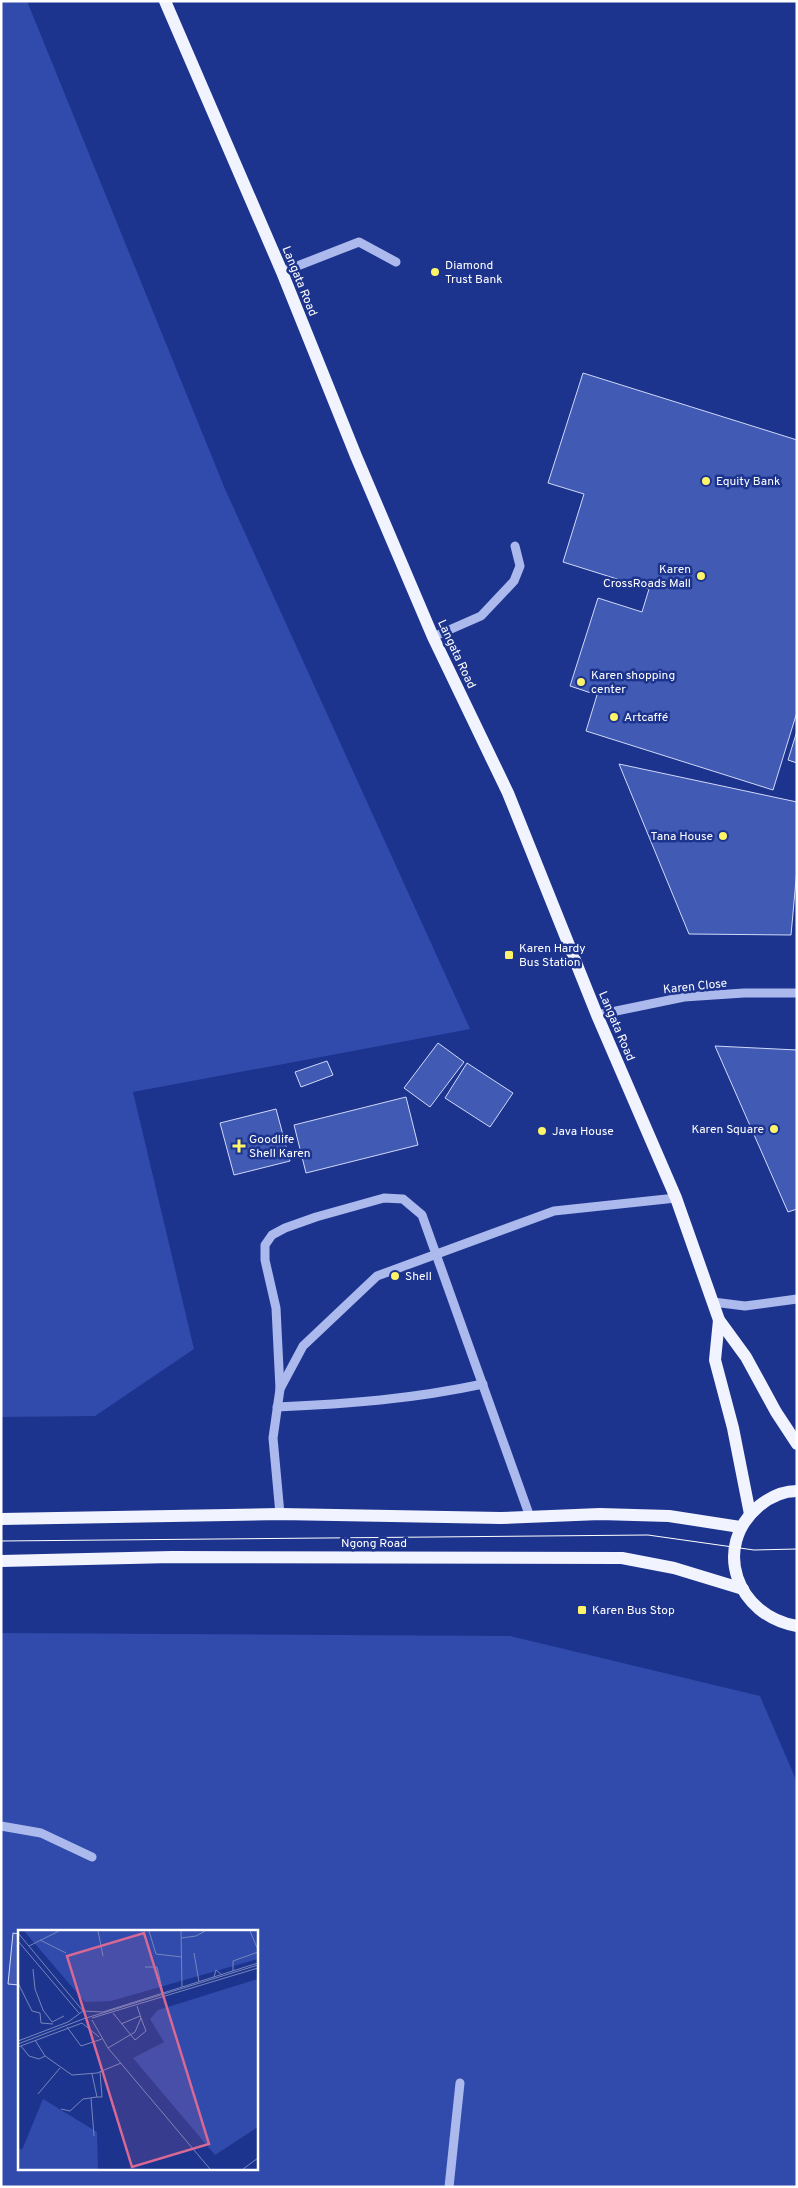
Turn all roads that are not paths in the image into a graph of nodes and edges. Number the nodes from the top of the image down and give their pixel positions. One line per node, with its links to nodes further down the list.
1 (164, 1): 3 (main road, Langata Road)
2 (396, 262): 3 (lane)
3 (282, 272): 5 (main road, Langata Road)
4 (515, 546): 5 (lane)
5 (433, 637): 7 (main road, Langata Road)
6 (797, 993): 7 (lane, Karen Close)
7 (597, 1015): 8 (main road, Langata Road)
8 (676, 1198): 9 (lane); 11 (main road, Langata Road)
9 (436, 1254): 13 (lane); 14 (lane); 14 (lane)
10 (797, 1299): 11 (lane)
11 (713, 1302): 12 (main road, Langata Road)
12 (719, 1320): 16 (main road); 19 (main road)
13 (482, 1384): 15 (lane); 20 (lane)
14 (280, 1388): 15 (lane)
15 (278, 1407): 18 (lane)
16 (797, 1444)
17 (797, 1491): 19 (main road)
18 (280, 1514): 20 (main road); 21 (main road)
19 (750, 1514): 22 (main road)
20 (530, 1517): 22 (main road)
21 (1, 1519)
22 (740, 1527): 24 (main road)
23 (1, 1561): 24 (main road, Ngong Road)
24 (743, 1589): 25 (main road)
25 (797, 1626)
26 (1, 1826): 27 (lane)
27 (92, 1857)
28 (460, 2083): 29 (lane)
29 (449, 2187)

